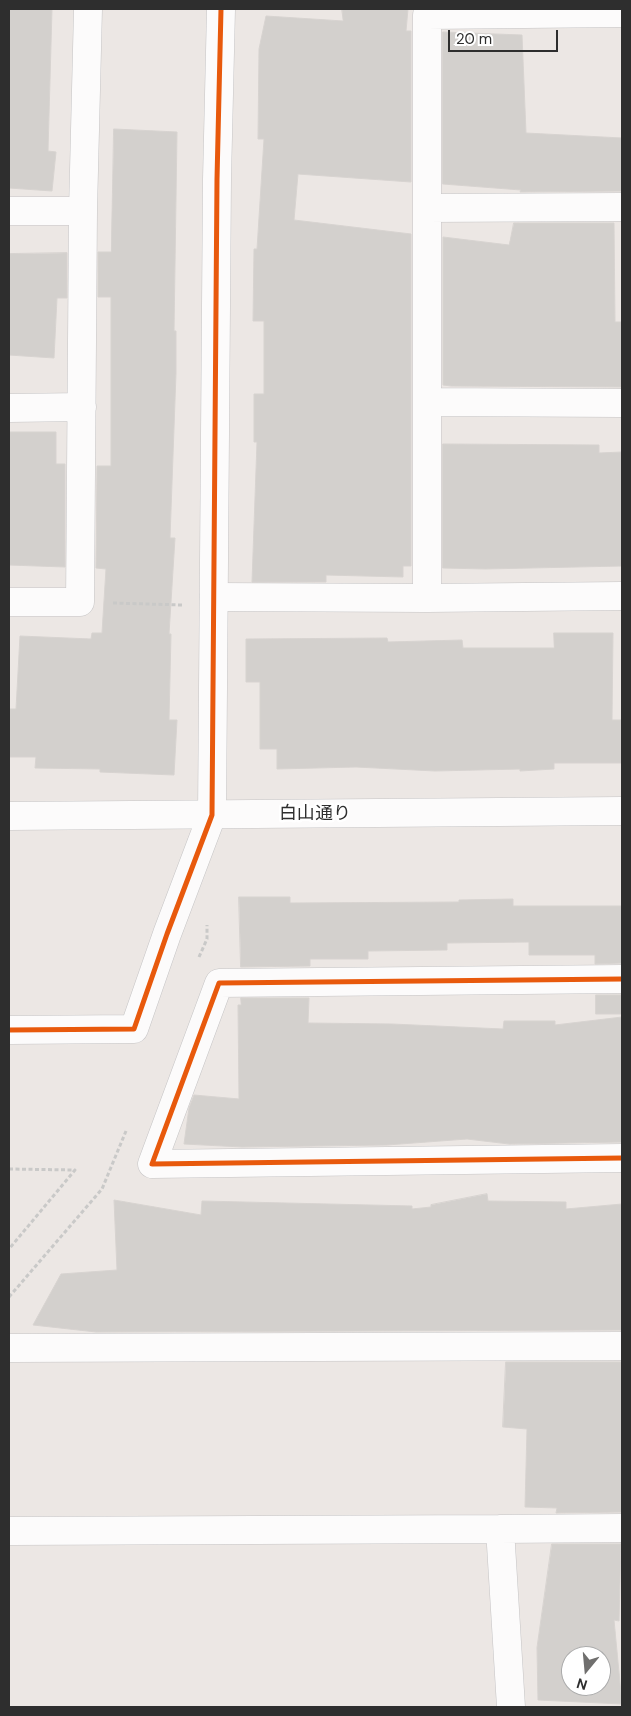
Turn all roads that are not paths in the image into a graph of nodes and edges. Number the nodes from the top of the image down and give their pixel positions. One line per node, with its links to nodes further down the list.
1 (88, 9): 7 (street)
2 (221, 9): 14 (street)
3 (622, 14): 4 (street)
4 (427, 208): 5 (street); 8 (street)
5 (622, 208)
6 (9, 211): 7 (street)
7 (83, 211): 10 (street)
8 (428, 402): 9 (street); 13 (street)
9 (622, 403)
10 (82, 407): 11 (street); 15 (street)
11 (9, 408)
12 (622, 596): 13 (street)
13 (427, 598): 14 (street)
14 (214, 601): 17 (street)
15 (9, 602)
16 (622, 811): 17 (street, 白山通り)
17 (212, 815): 18 (street, 白山通り); 20 (street)
18 (9, 816)
19 (622, 979): 21 (street)
20 (9, 1030)
21 (622, 1158)
22 (622, 1346): 23 (street)
23 (9, 1348)
24 (622, 1528): 25 (street)
25 (500, 1529): 26 (street); 27 (street)
26 (9, 1531)
27 (511, 1707)

